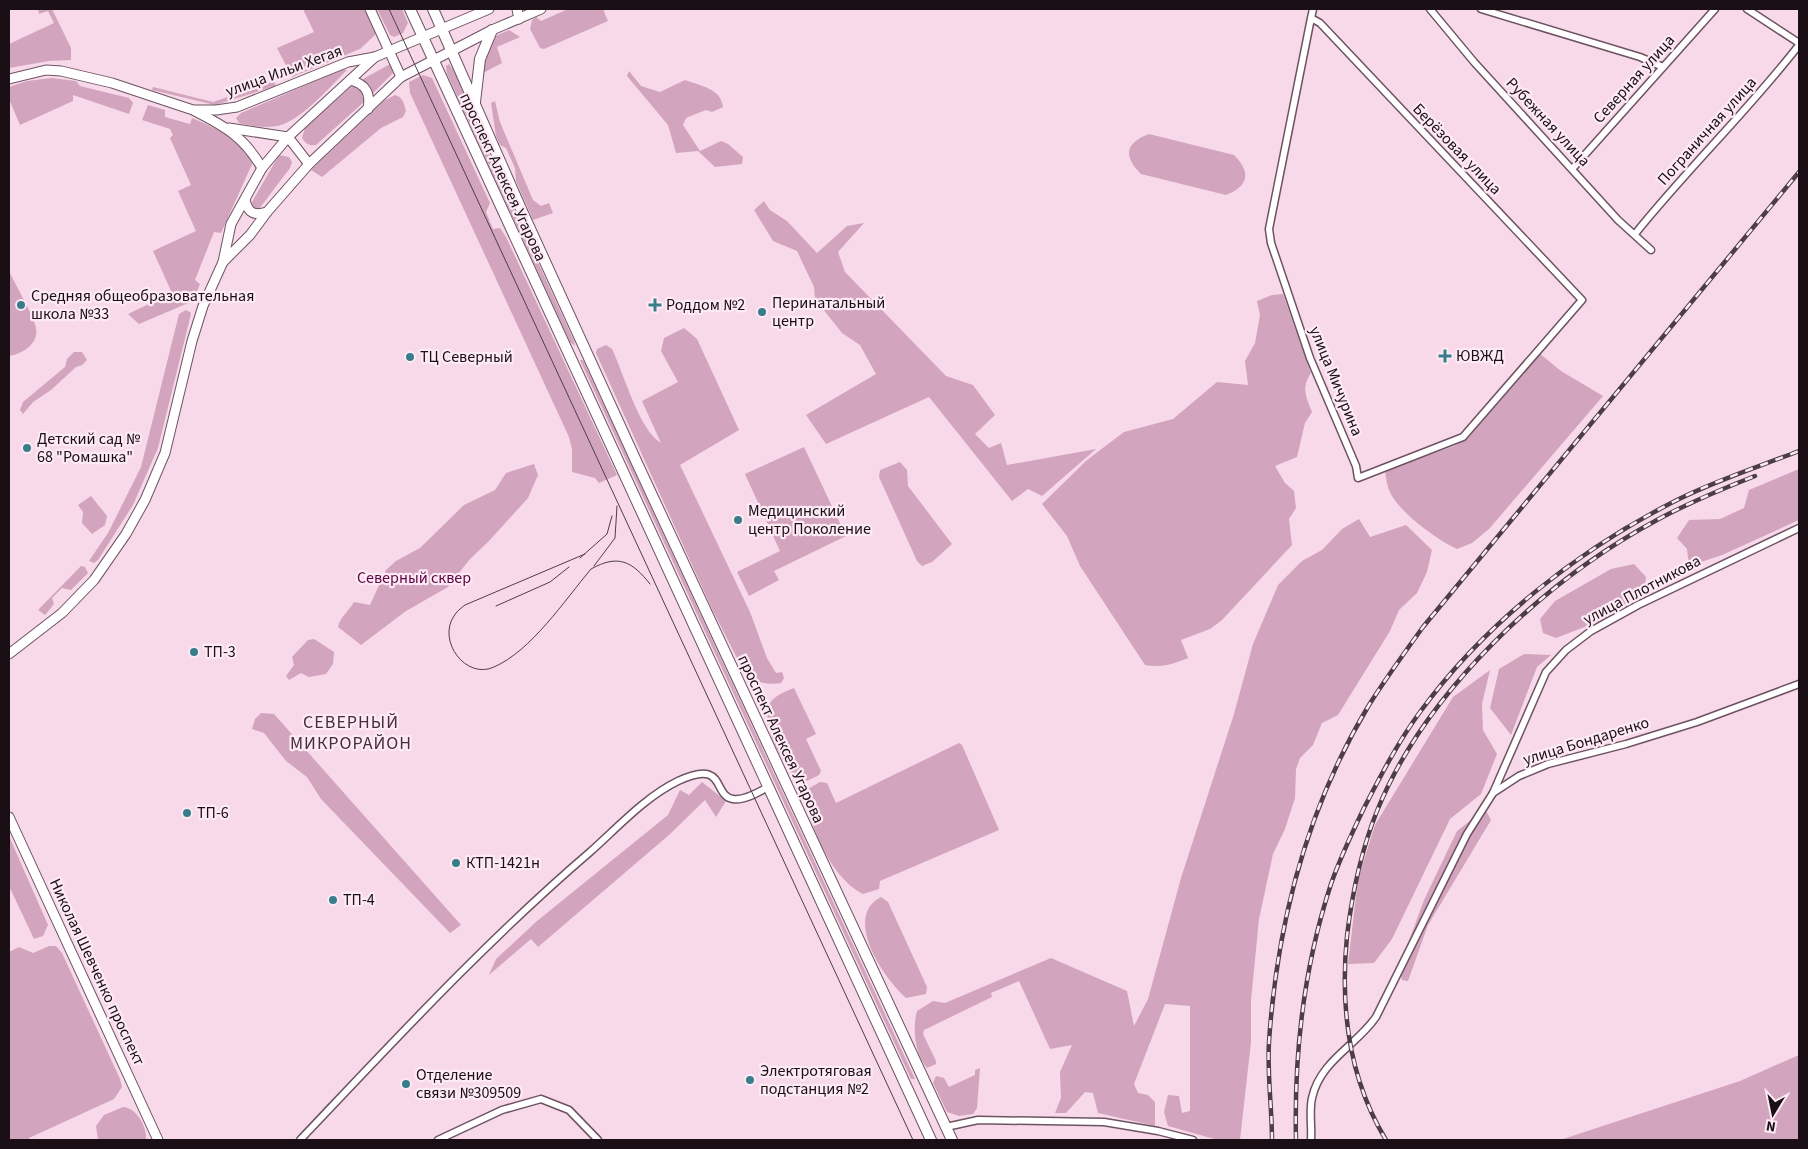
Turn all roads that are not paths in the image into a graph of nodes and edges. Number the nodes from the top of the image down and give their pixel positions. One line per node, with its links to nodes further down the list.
1 (370, 9): 18 (main road)
2 (410, 9): 16 (main road, проспект Алексея Угарова)
3 (433, 9): 14 (main road, проспект Алексея Угарова)
4 (489, 9): 14 (main road, улица Ильи Хегая)
5 (517, 9): 13 (main road)
6 (542, 9): 13 (main road)
7 (1313, 9): 12 (street, улица Мичурина)
8 (1430, 9): 33 (street, Рубежная улица)
9 (1481, 9): 22 (street)
10 (1715, 9): 22 (street, Северная улица)
11 (1747, 9): 17 (street)
12 (1311, 18): 39 (street, Берёзовая улица); 39 (street, улица Мичурина)
13 (519, 19): 15 (main road)
14 (442, 28): 16 (main road, улица Ильи Хегая); 19 (main road, проспект Алексея Угарова)
15 (492, 30): 19 (main road); 26 (main road)
16 (422, 36): 18 (main road, улица Ильи Хегая); 21 (main road, проспект Алексея Угарова)
17 (1799, 44): 36 (street, Пограничная улица)
18 (390, 51): 20 (main road, улица Ильи Хегая); 23 (main road)
19 (452, 51): 21 (main road); 26 (main road, проспект Алексея Угарова)
20 (375, 57): 25 (main road); 28 (main road, улица Ильи Хегая)
21 (434, 61): 23 (main road); 41 (main road, проспект Алексея Угарова)
22 (1663, 67): 33 (street, Северная улица)
23 (401, 77): 27 (main road)
24 (9, 79): 28 (main road, улица Ильи Хегая)
25 (350, 80): 27 (main road); 30 (main road)
26 (475, 106): 40 (main road, проспект Алексея Угарова)
27 (368, 109): 31 (main road)
28 (193, 110): 29 (main road)
29 (229, 128): 30 (main road); 32 (main road)
30 (288, 137): 31 (main road); 32 (main road)
31 (309, 164): 35 (main road)
32 (262, 168): 34 (main road)
33 (1573, 168): 36 (street, Рубежная улица)
34 (245, 200): 35 (main road); 38 (main road)
35 (267, 212): 38 (main road)
36 (1635, 234): 37 (street, Рубежная улица)
37 (1651, 250)
38 (223, 262): 43 (main road)
39 (1582, 300)
40 (585, 350): 41 (main road); 48 (main road, проспект Алексея Угарова)
41 (570, 357): 45 (main road, проспект Алексея Угарова)
42 (1799, 528): 46 (street, улица Плотникова)
43 (9, 654)
44 (1799, 684): 46 (street, улица Бондаренко)
45 (768, 787): 50 (street); 53 (main road, проспект Алексея Угарова)
46 (1493, 793): 56 (street, улица Бондаренко)
47 (9, 817): 49 (main road, Николая Шевченко проспект)
48 (946, 1127): 54 (main road, проспект Алексея Угарова); 55 (street)
49 (158, 1140)
50 (300, 1140)
51 (438, 1140): 52 (street)
52 (598, 1140)
53 (932, 1140)
54 (952, 1140)
55 (1193, 1140)
56 (1310, 1140)

